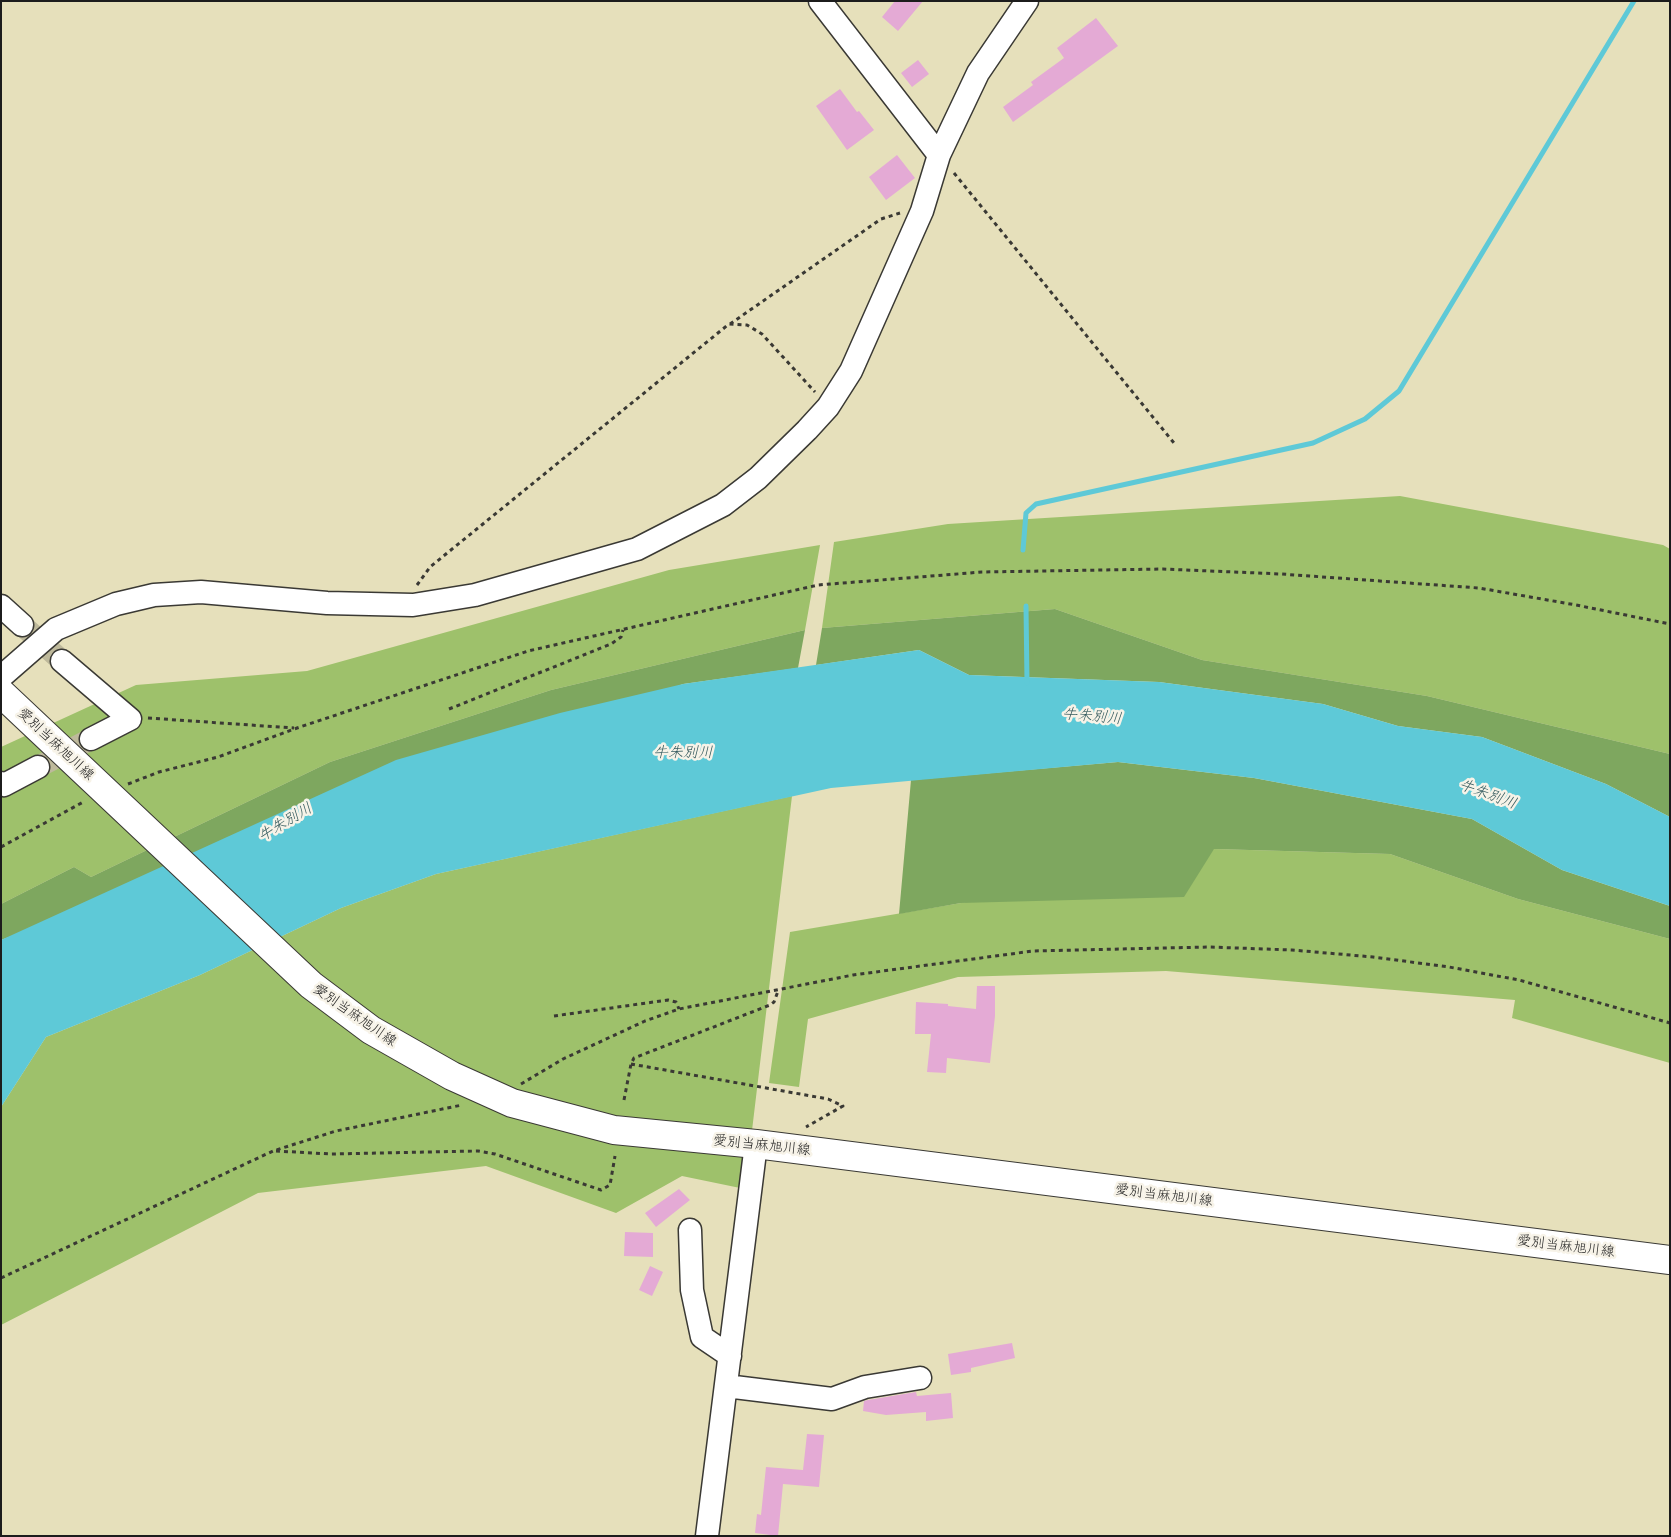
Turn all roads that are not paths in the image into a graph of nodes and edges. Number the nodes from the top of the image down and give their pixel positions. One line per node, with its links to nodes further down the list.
1 (820, 1): 3 (street)
2 (1028, 1): 3 (street)
3 (940, 155): 7 (street)
4 (1, 606): 5 (street)
5 (22, 625)
6 (62, 661): 9 (street)
7 (1, 677)
8 (1, 693): 12 (main road, 愛別当麻旭川線)
9 (91, 739)
10 (38, 767): 11 (street)
11 (1, 783)
12 (756, 1144): 14 (main road, 愛別当麻旭川線); 15 (street)
13 (690, 1230): 15 (street)
14 (1670, 1260)
15 (730, 1356): 17 (street)
16 (920, 1378): 17 (street)
17 (726, 1386): 18 (street)
18 (707, 1536)

